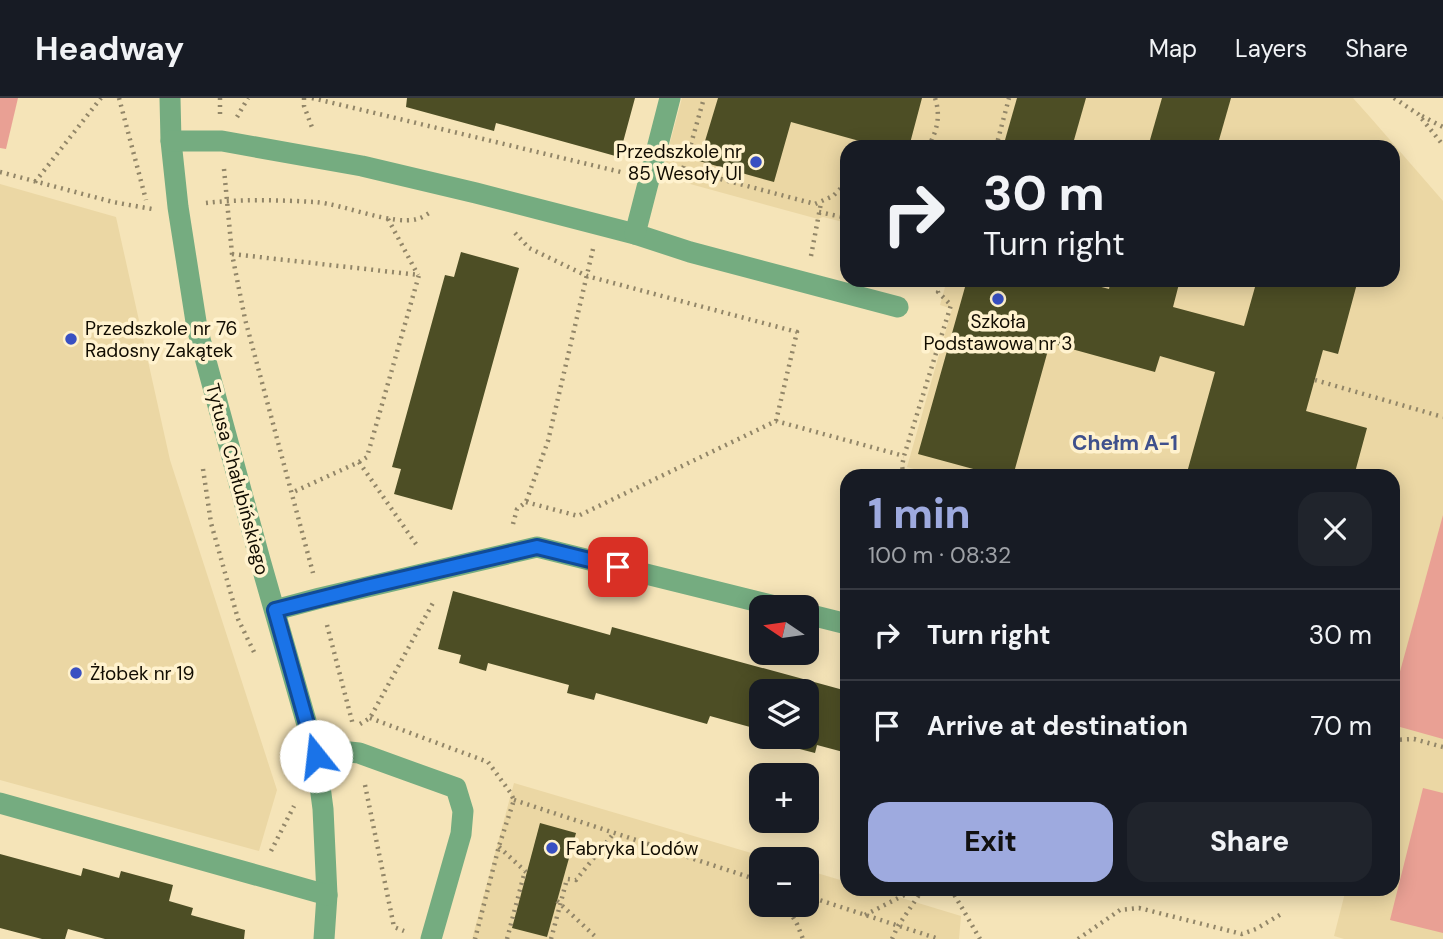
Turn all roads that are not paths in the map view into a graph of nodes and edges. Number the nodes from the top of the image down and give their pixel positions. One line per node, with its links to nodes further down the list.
1 (170, 98): 3 (street, Tytusa Chałubińskiego)
2 (670, 98): 4 (street)
3 (171, 141): 4 (street); 7 (street, Tytusa Chałubińskiego)
4 (635, 234): 5 (street)
5 (898, 307)
6 (749, 600): 7 (street)
7 (275, 610): 10 (street, Tytusa Chałubińskiego)
8 (819, 617): 9 (street)
9 (840, 622)
10 (316, 756): 12 (street, Tytusa Chałubińskiego); 13 (street)
11 (0, 803): 12 (street)
12 (327, 895): 14 (street, Tytusa Chałubińskiego)
13 (423, 937)
14 (324, 939)

